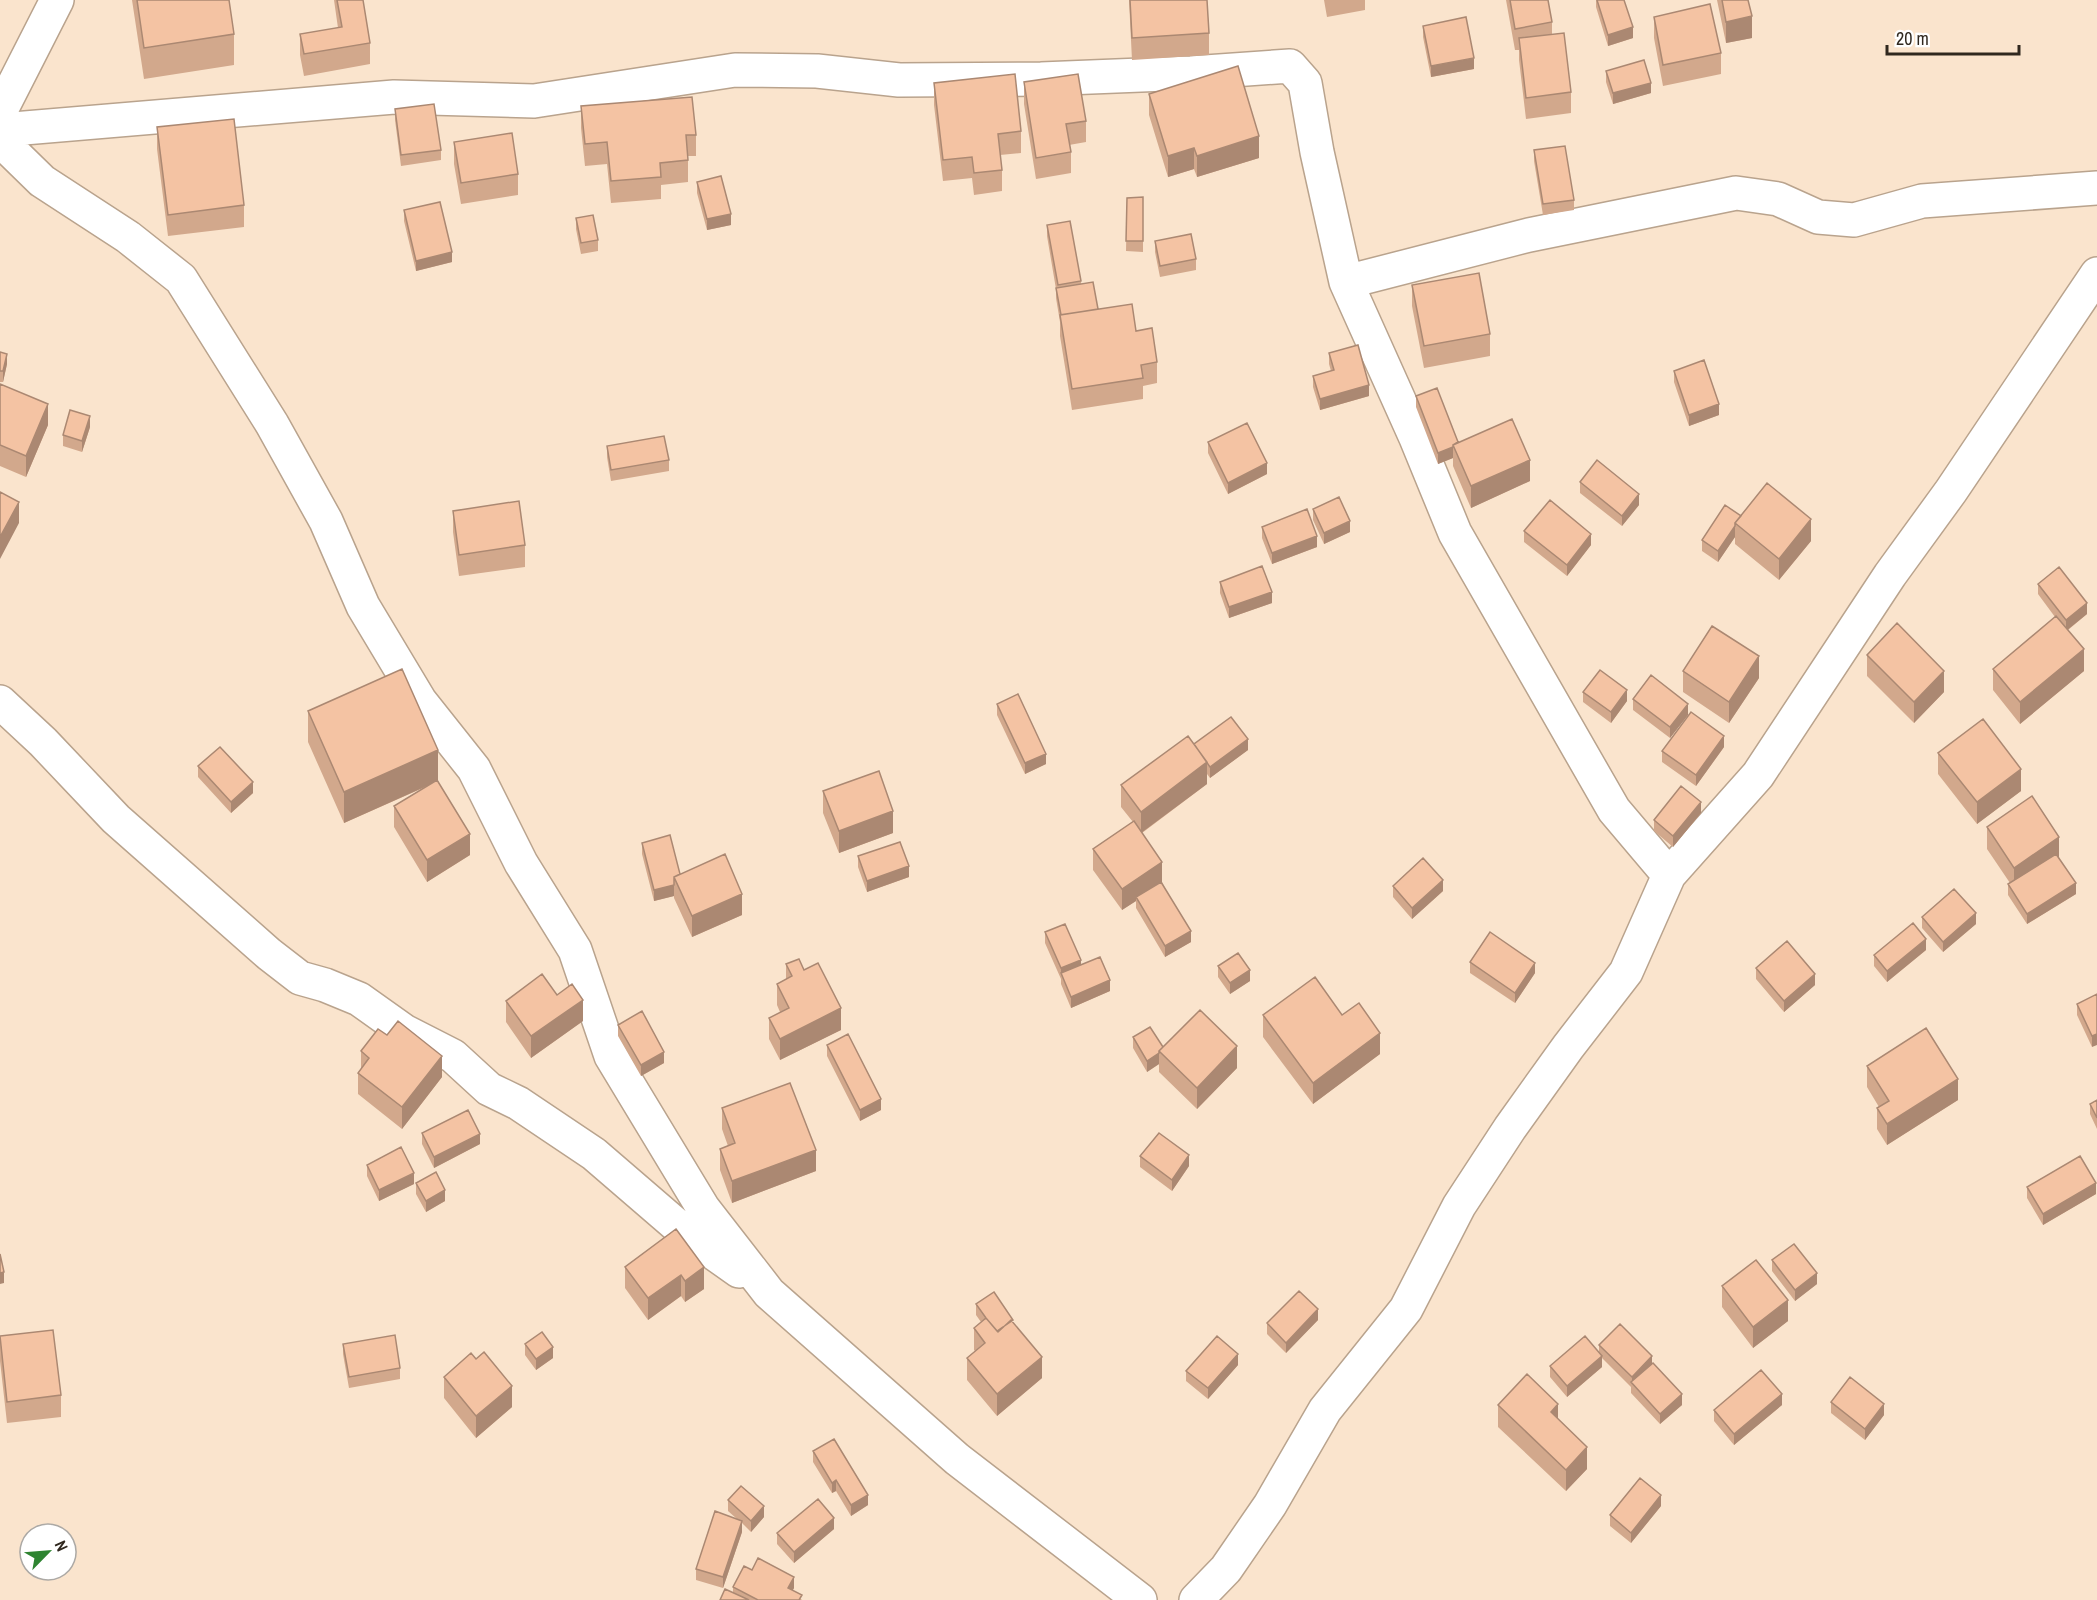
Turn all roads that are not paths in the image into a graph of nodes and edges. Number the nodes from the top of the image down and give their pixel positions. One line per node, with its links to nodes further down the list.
1 (57, 0): 2 (street)
2 (0, 112)
3 (0, 130): 7 (street)
4 (0, 140): 10 (street)
5 (2097, 188): 7 (street)
6 (2097, 274): 9 (street)
7 (1346, 282): 9 (street)
8 (0, 702): 10 (street)
9 (1669, 875): 12 (street)
10 (770, 1293): 11 (street)
11 (1140, 1600)
12 (1196, 1600)

